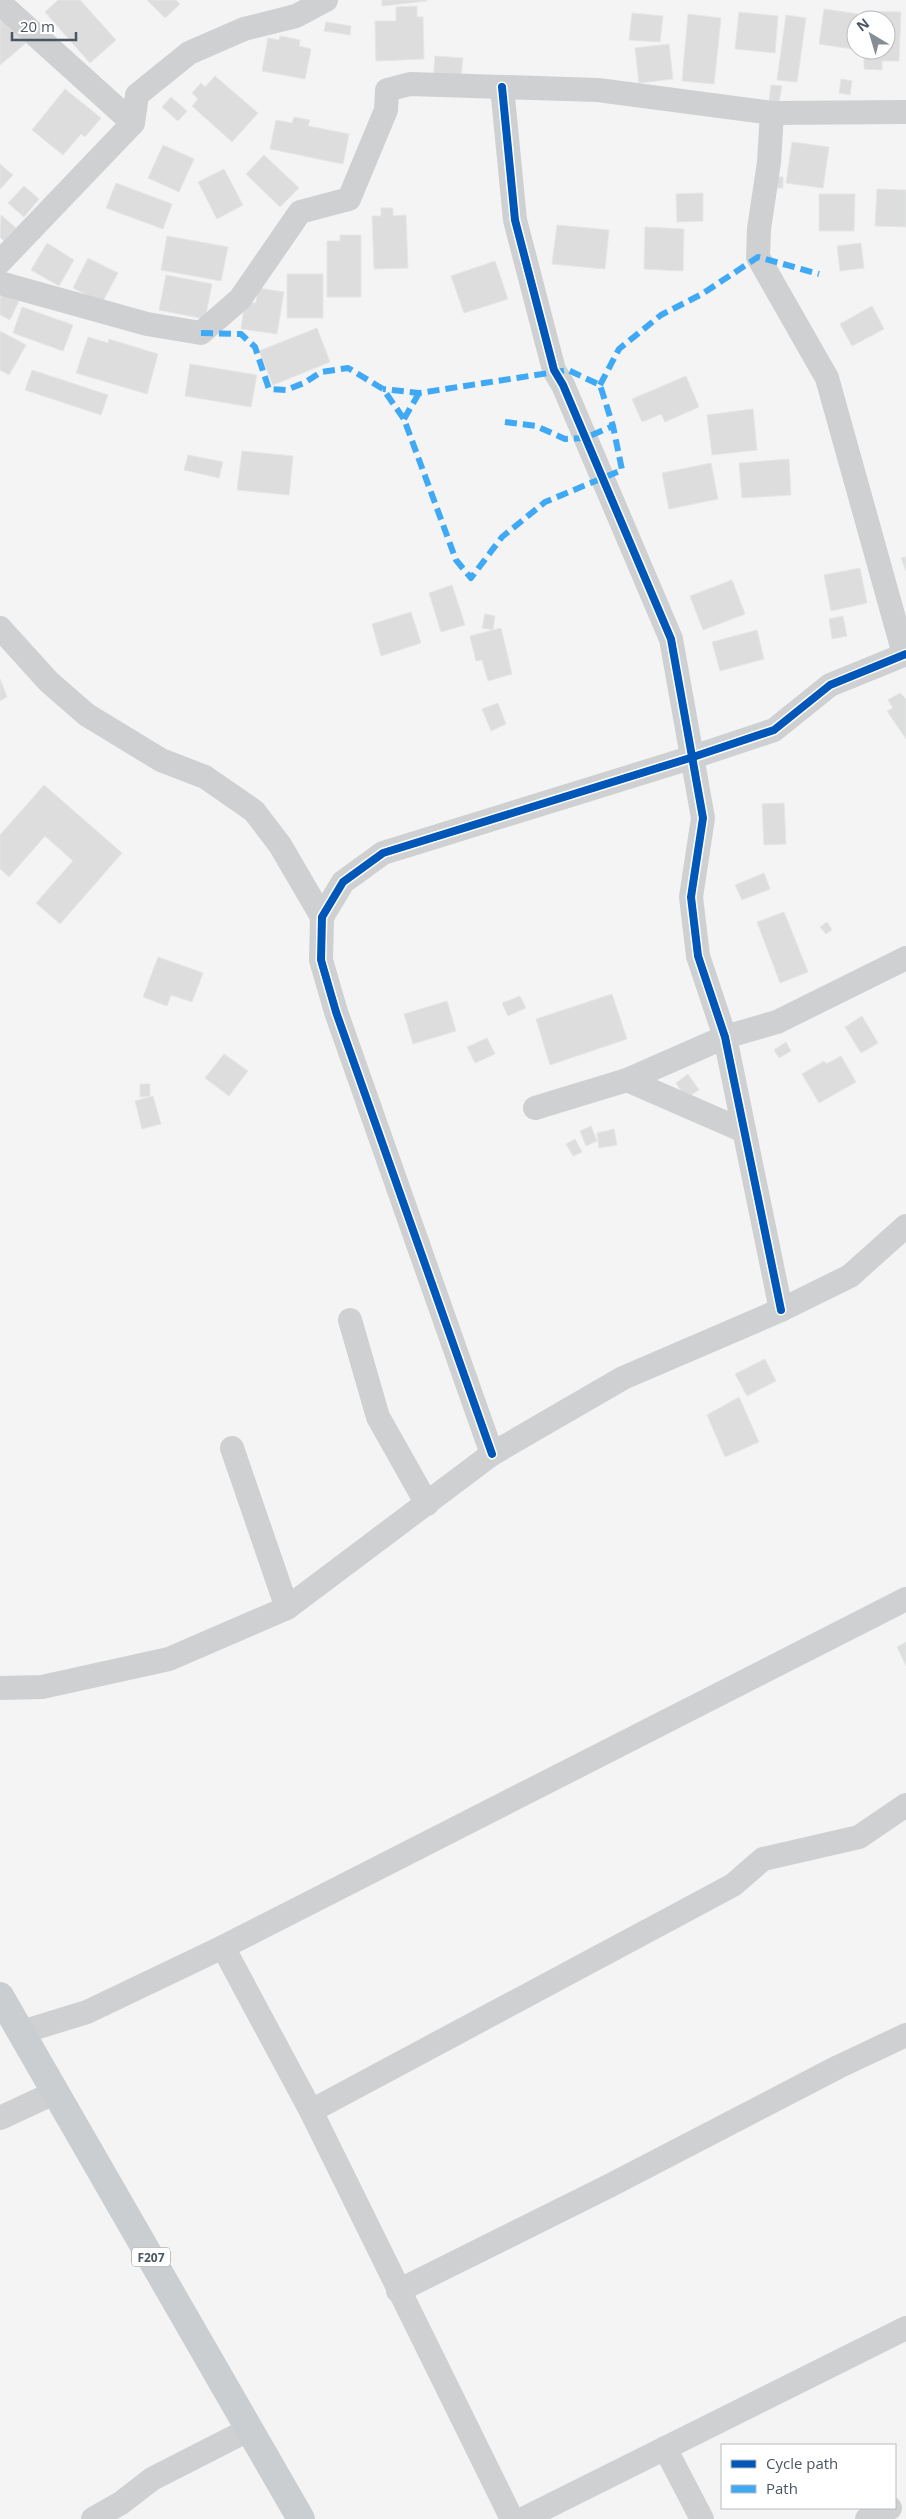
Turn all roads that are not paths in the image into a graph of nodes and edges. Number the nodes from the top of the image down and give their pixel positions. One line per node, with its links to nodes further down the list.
1 (326, 0): 3 (street)
2 (0, 3): 7 (street)
3 (289, 8): 7 (street)
4 (502, 87): 6 (street); 9 (street); 12 (street)
5 (906, 112): 6 (street)
6 (772, 113): 11 (street)
7 (133, 123): 8 (street)
8 (0, 262)
9 (0, 283)
10 (0, 628): 13 (street)
11 (905, 654): 12 (street)
12 (690, 758): 13 (street); 15 (street)
13 (322, 917): 23 (street)
14 (906, 958): 15 (street)
15 (725, 1037): 16 (street); 18 (street)
16 (627, 1080): 17 (street); 18 (street)
17 (535, 1108)
18 (744, 1131): 20 (street)
19 (906, 1226): 20 (street)
20 (781, 1310): 23 (street)
21 (350, 1320): 24 (street)
22 (232, 1448): 26 (street)
23 (492, 1454): 24 (street)
24 (428, 1504): 26 (street)
25 (906, 1599): 29 (street)
26 (287, 1608): 27 (street)
27 (0, 1688)
28 (906, 1805): 34 (street)
29 (223, 1947): 31 (street); 34 (street)
30 (0, 1996): 31 (main road, F207)
31 (22, 2032): 33 (main road, F207)
32 (906, 2035): 36 (street)
33 (56, 2092): 35 (street); 38 (main road, F207)
34 (310, 2111): 36 (street)
35 (0, 2118)
36 (398, 2291): 43 (street)
37 (906, 2328): 39 (street)
38 (250, 2429): 41 (street); 42 (main road, F207)
39 (665, 2448): 44 (street); 45 (street)
40 (888, 2509): 46 (street)
41 (93, 2519)
42 (301, 2519)
43 (512, 2519)
44 (524, 2519)
45 (702, 2519)
46 (867, 2519)

